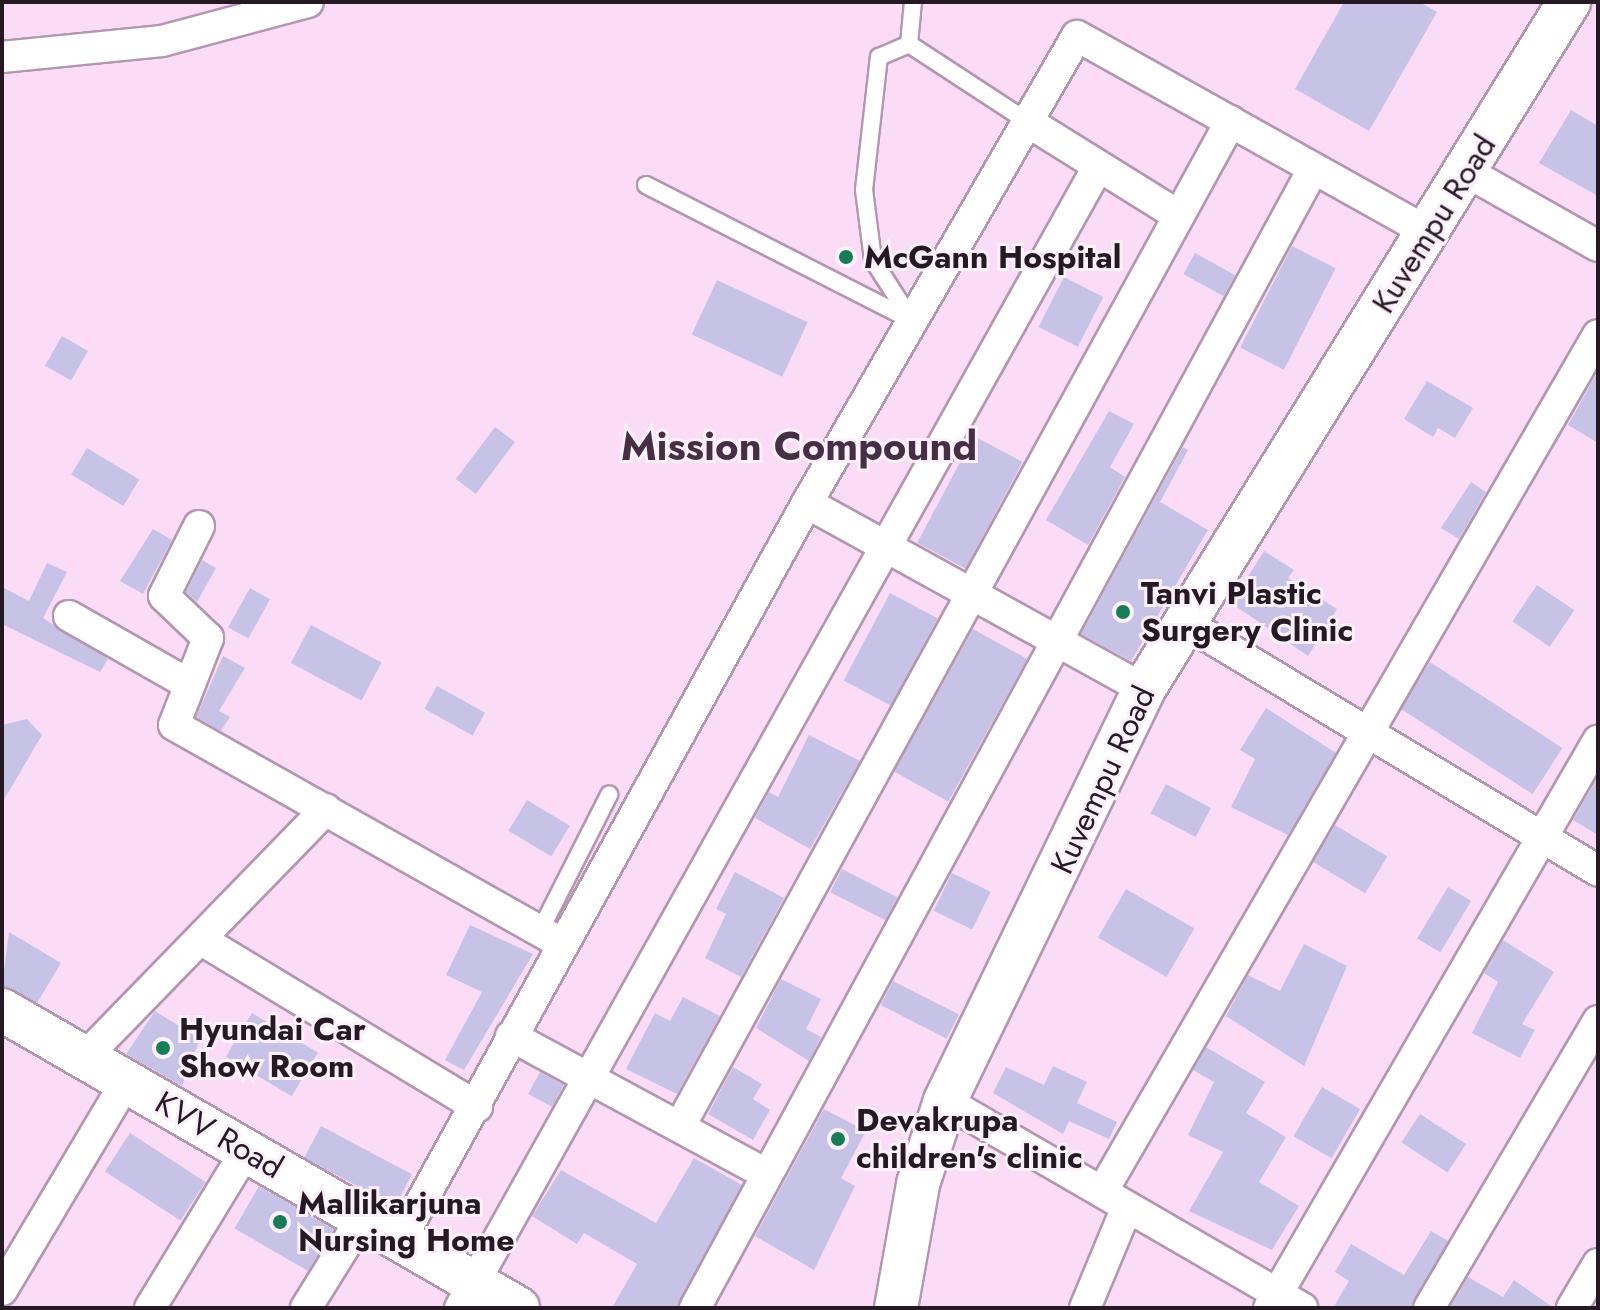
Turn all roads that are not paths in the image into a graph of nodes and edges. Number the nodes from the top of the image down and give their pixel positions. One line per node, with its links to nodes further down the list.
1 (308, 2): 5 (street)
2 (913, 2): 4 (lane)
3 (1569, 2): 10 (main road, Kuvempu Road)
4 (909, 44): 7 (lane); 15 (lane)
5 (2, 57)
6 (1231, 121): 7 (street); 9 (street); 12 (street)
7 (1028, 122): 8 (street); 15 (street)
8 (1098, 167): 12 (street); 19 (street)
9 (1312, 171): 13 (street); 23 (street)
10 (1467, 172): 13 (main road, Kuvempu Road); 14 (street)
11 (646, 185): 15 (lane)
12 (1174, 213): 20 (street)
13 (1429, 233): 22 (main road, Kuvempu Road)
14 (1598, 246)
15 (912, 321): 17 (street)
16 (1598, 335): 26 (street)
17 (807, 503): 19 (street); 32 (street)
18 (199, 526): 24 (street)
19 (884, 546): 20 (street); 38 (street)
20 (969, 592): 23 (street); 42 (street)
21 (69, 616): 24 (street)
22 (1184, 622): 25 (main road, Kuvempu Road); 26 (street)
23 (1057, 642): 25 (street); 44 (street)
24 (187, 683): 29 (street)
25 (1144, 689): 40 (main road, Kuvempu Road)
26 (1370, 729): 30 (street); 45 (street)
27 (1598, 741): 30 (street)
28 (609, 795): 32 (lane)
29 (326, 809): 32 (street); 33 (street)
30 (1542, 837): 31 (street); 51 (street)
31 (1598, 871)
32 (552, 938): 36 (street)
33 (200, 939): 37 (street); 41 (street)
34 (4, 1016): 37 (main road, KVV Road)
35 (1598, 1021): 58 (street)
36 (511, 1036): 38 (street); 41 (street)
37 (84, 1058): 39 (main road, KVV Road)
38 (591, 1075): 42 (street); 50 (street)
39 (126, 1082): 43 (main road, KVV Road); 49 (street)
40 (945, 1101): 45 (street); 56 (main road, Kuvempu Road)
41 (477, 1107): 47 (street)
42 (680, 1126): 44 (street)
43 (246, 1151): 46 (main road, KVV Road); 52 (street)
44 (764, 1173): 55 (street)
45 (1114, 1199): 51 (street); 57 (street)
46 (362, 1218): 47 (main road, KVV Road); 53 (street)
47 (402, 1237): 50 (main road, KVV Road)
48 (1598, 1264): 59 (street)
49 (2, 1290)
50 (468, 1296): 54 (main road, KVV Road)
51 (1283, 1303)
52 (150, 1308)
53 (306, 1308)
54 (518, 1308)
55 (695, 1308)
56 (896, 1308)
57 (1085, 1308)
58 (1429, 1308)
59 (1572, 1308)

